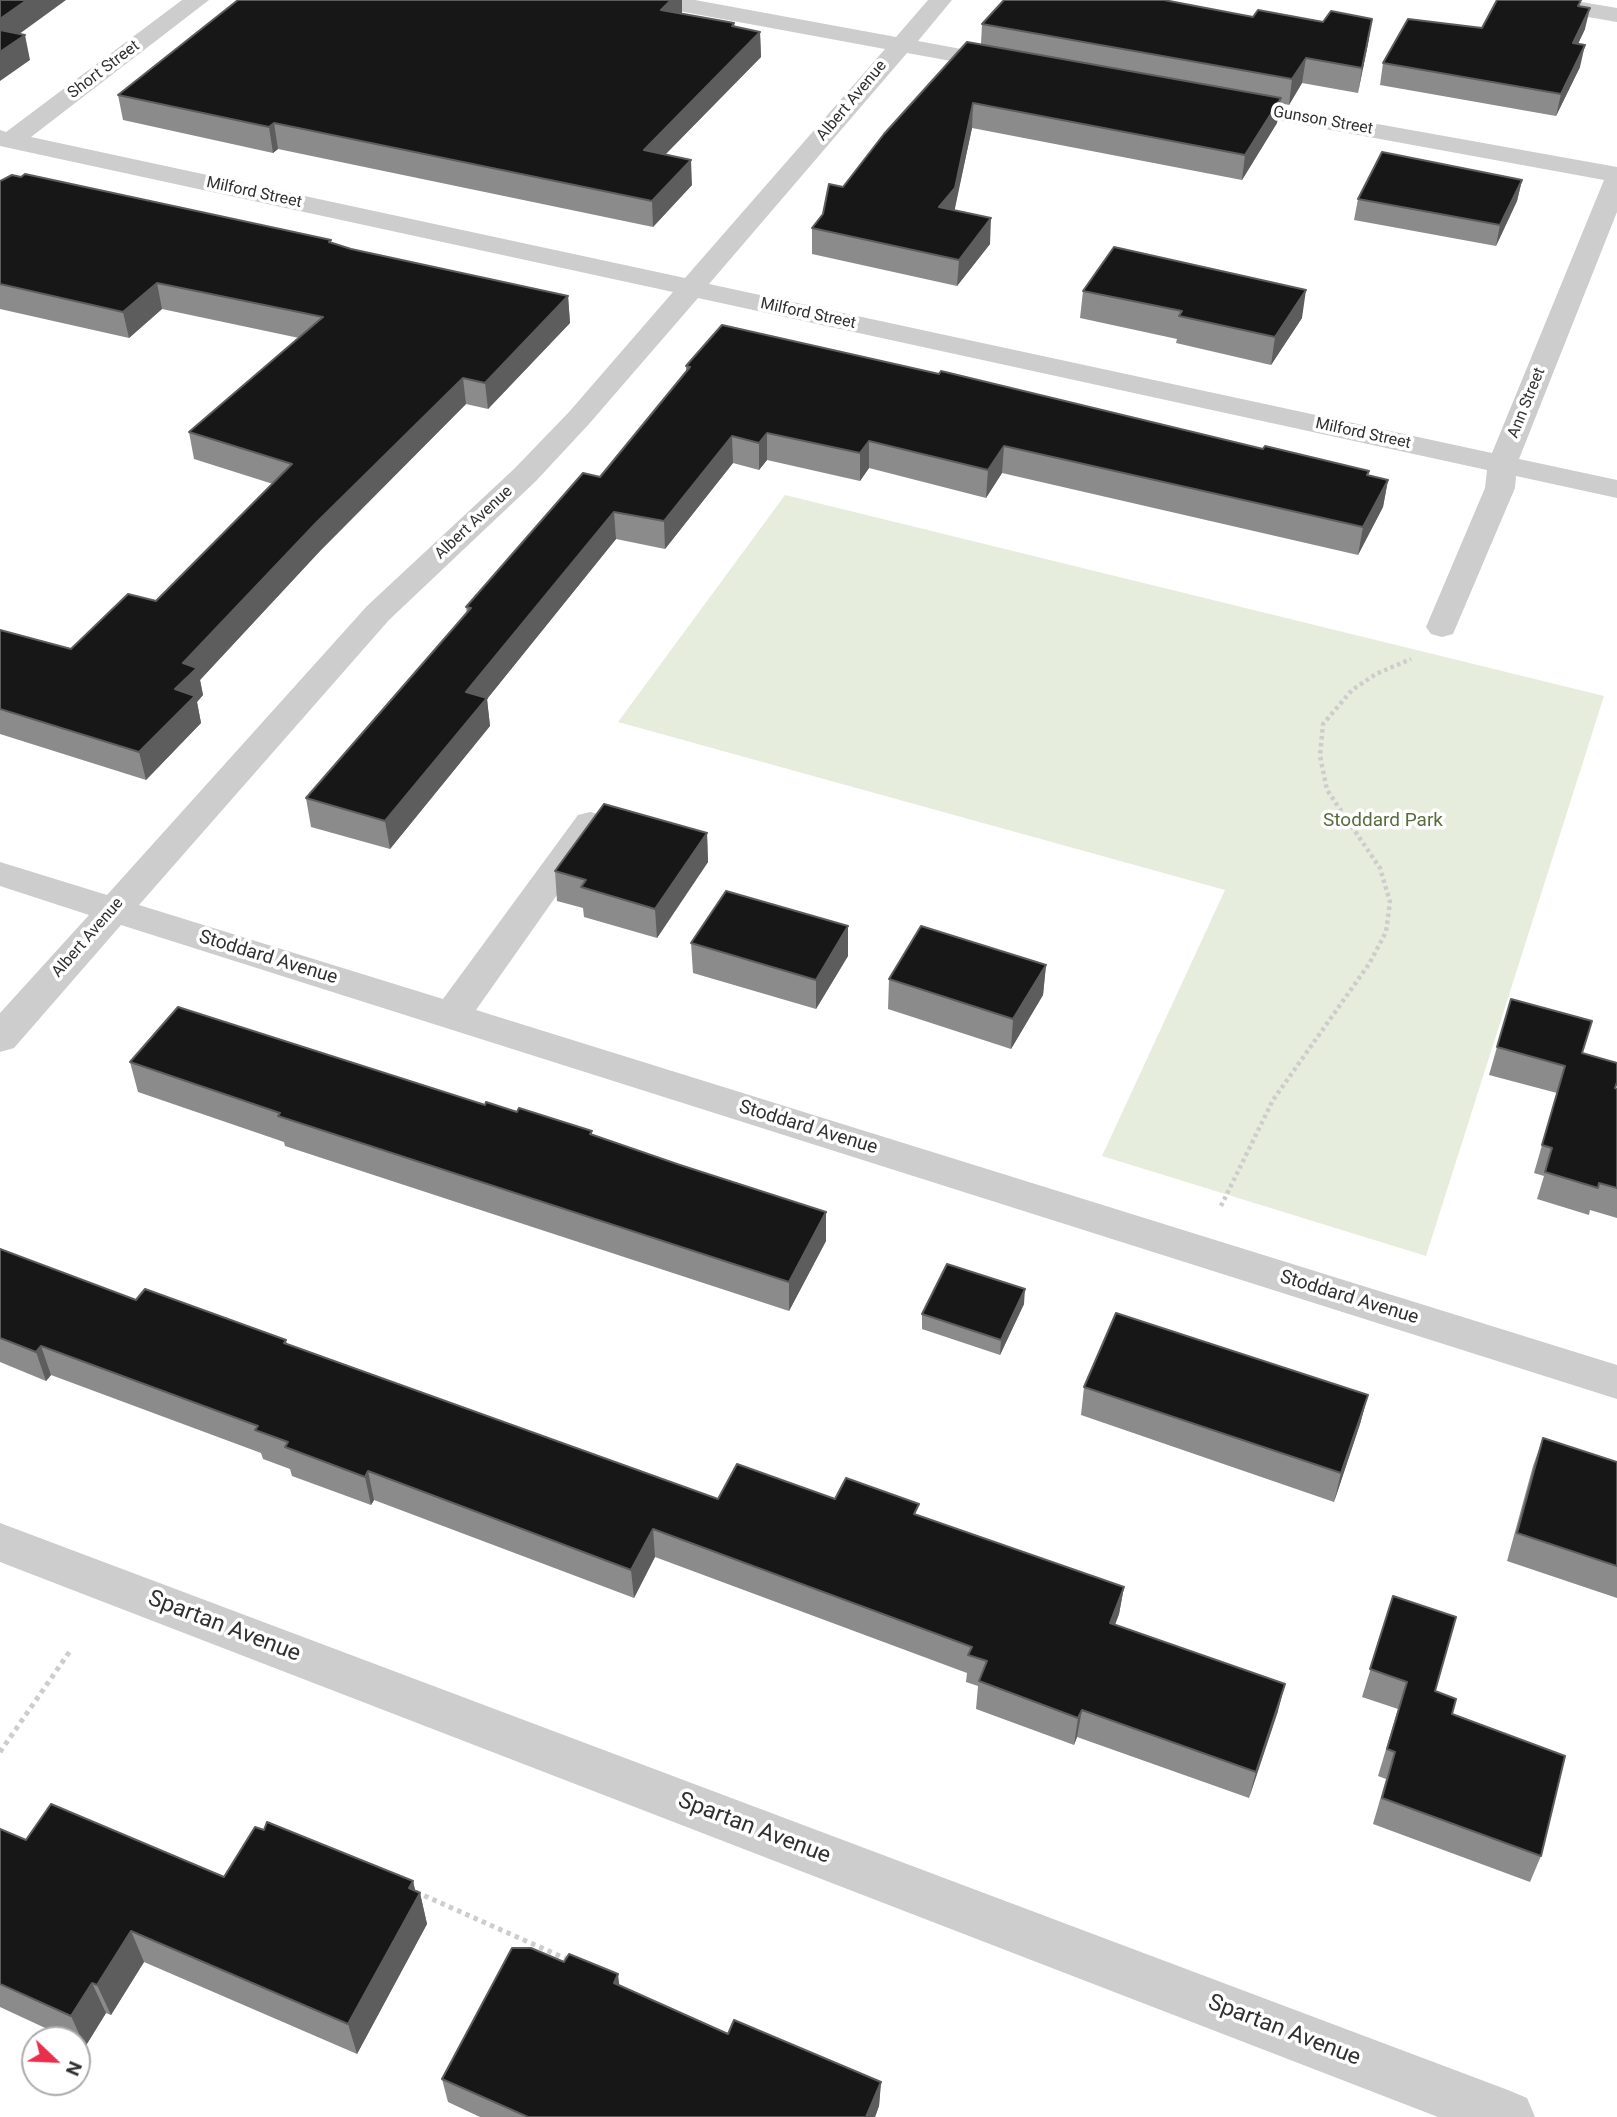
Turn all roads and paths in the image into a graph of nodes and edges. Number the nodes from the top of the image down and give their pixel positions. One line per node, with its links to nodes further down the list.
1 (197, 0): 9 (street, Short Street)
2 (657, 0): 6 (street)
3 (940, 0): 6 (street, Albert Avenue)
4 (1530, 0): 5 (street)
5 (1617, 15)
6 (901, 45): 7 (street); 11 (street, Albert Avenue)
7 (1030, 68)
8 (1207, 100): 10 (street, Gunson Street)
9 (5, 139): 11 (street, Milford Street)
10 (1617, 177): 12 (street, Ann Street)
11 (692, 289): 12 (street, Milford Street); 17 (street, Albert Avenue)
12 (1502, 465): 13 (street, Milford Street); 14 (street, Ann Street)
13 (1617, 489)
14 (1442, 627): 20 (path)
15 (590, 823): 18 (street)
16 (0, 874): 17 (street, Stoddard Avenue)
17 (113, 909): 18 (street, Stoddard Avenue); 19 (street, Albert Avenue)
18 (451, 1016): 20 (street, Stoddard Avenue)
19 (0, 1038)
20 (1203, 1253): 21 (street, Stoddard Avenue)
21 (1617, 1382)
22 (0, 1542): 27 (street, Spartan Avenue)
23 (70, 1651): 24 (path)
24 (0, 1752)
25 (408, 1888): 26 (path)
26 (582, 1966)
27 (1508, 2117)

